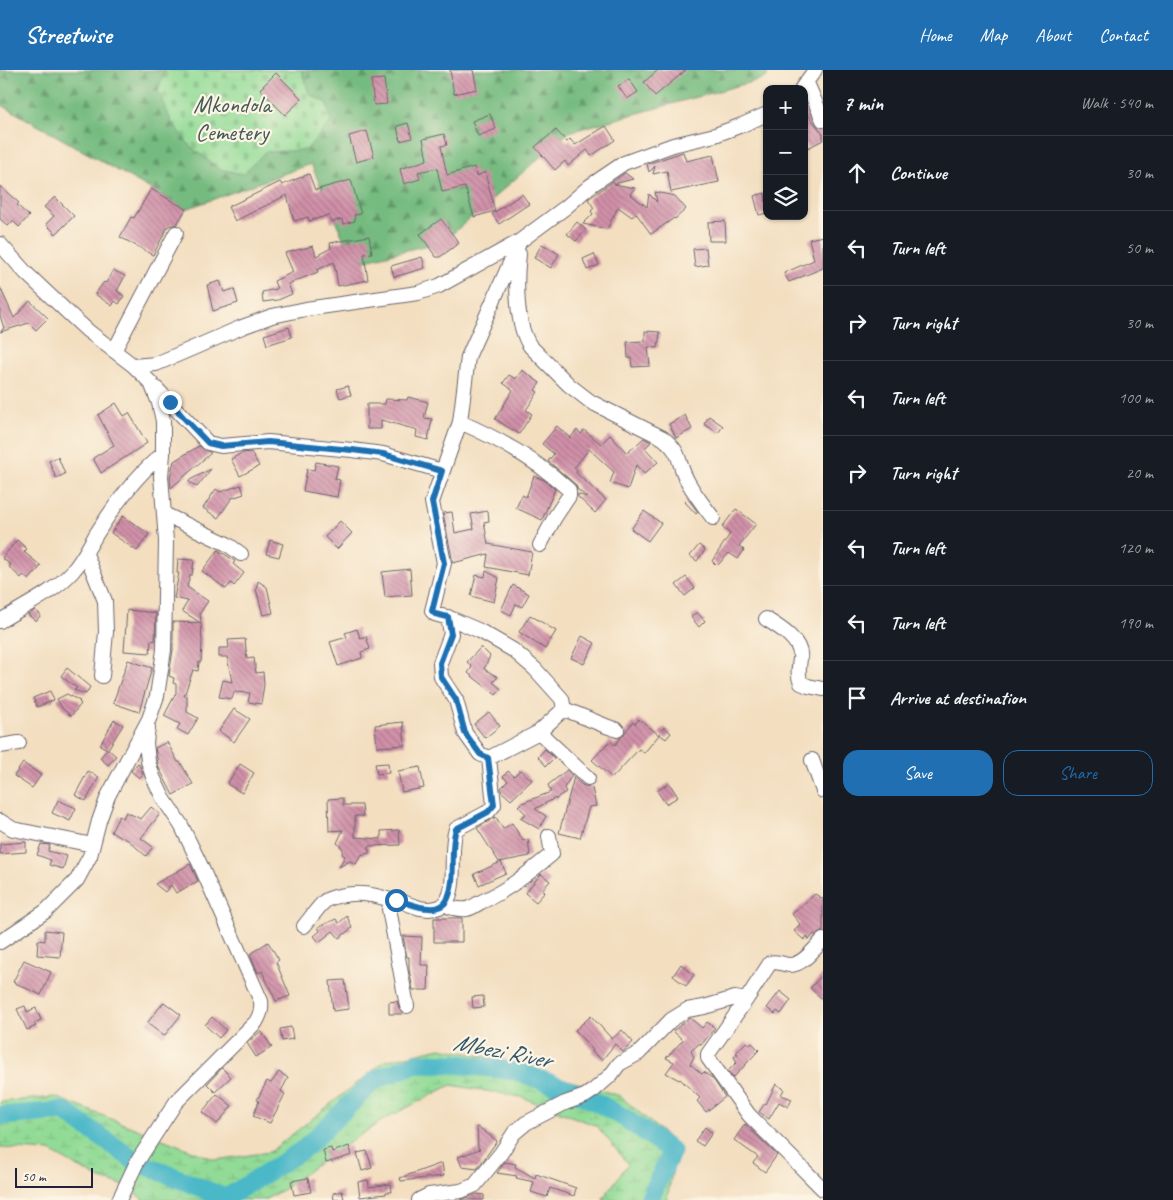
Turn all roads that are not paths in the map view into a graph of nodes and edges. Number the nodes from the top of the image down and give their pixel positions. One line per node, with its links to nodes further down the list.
1 (815, 70): 2 (street)
2 (805, 85)
3 (808, 93): 5 (street)
4 (763, 116): 7 (street)
5 (822, 117)
6 (176, 233): 9 (street)
7 (520, 241): 10 (street); 12 (street); 16 (street)
8 (0, 244): 9 (street)
9 (114, 351): 10 (street)
10 (134, 366): 11 (street)
11 (151, 383): 13 (street); 14 (street)
12 (460, 422): 14 (street); 17 (street)
13 (163, 454): 15 (street); 18 (street)
14 (442, 471): 20 (street)
15 (164, 514): 19 (street); 26 (street)
16 (713, 518)
17 (540, 545)
18 (86, 554): 22 (street); 23 (street)
19 (240, 554)
20 (448, 617): 25 (street); 31 (street)
21 (766, 619): 24 (street)
22 (0, 621)
23 (102, 676)
24 (823, 689)
25 (564, 709): 27 (street); 28 (street)
26 (149, 719): 37 (street); 46 (street)
27 (618, 730)
28 (539, 732): 31 (street); 33 (street)
29 (19, 743): 30 (street)
30 (0, 746)
31 (488, 758): 39 (street)
32 (812, 760): 34 (street)
33 (588, 778)
34 (823, 791)
35 (0, 821): 37 (street)
36 (549, 836): 39 (street)
37 (93, 844): 42 (street)
38 (393, 901): 39 (street); 40 (street); 44 (street)
39 (444, 904)
40 (304, 926)
41 (823, 940): 43 (street)
42 (0, 942)
43 (746, 1000): 45 (street); 47 (street)
44 (406, 1006)
45 (823, 1189)
46 (119, 1200)
47 (419, 1200)

